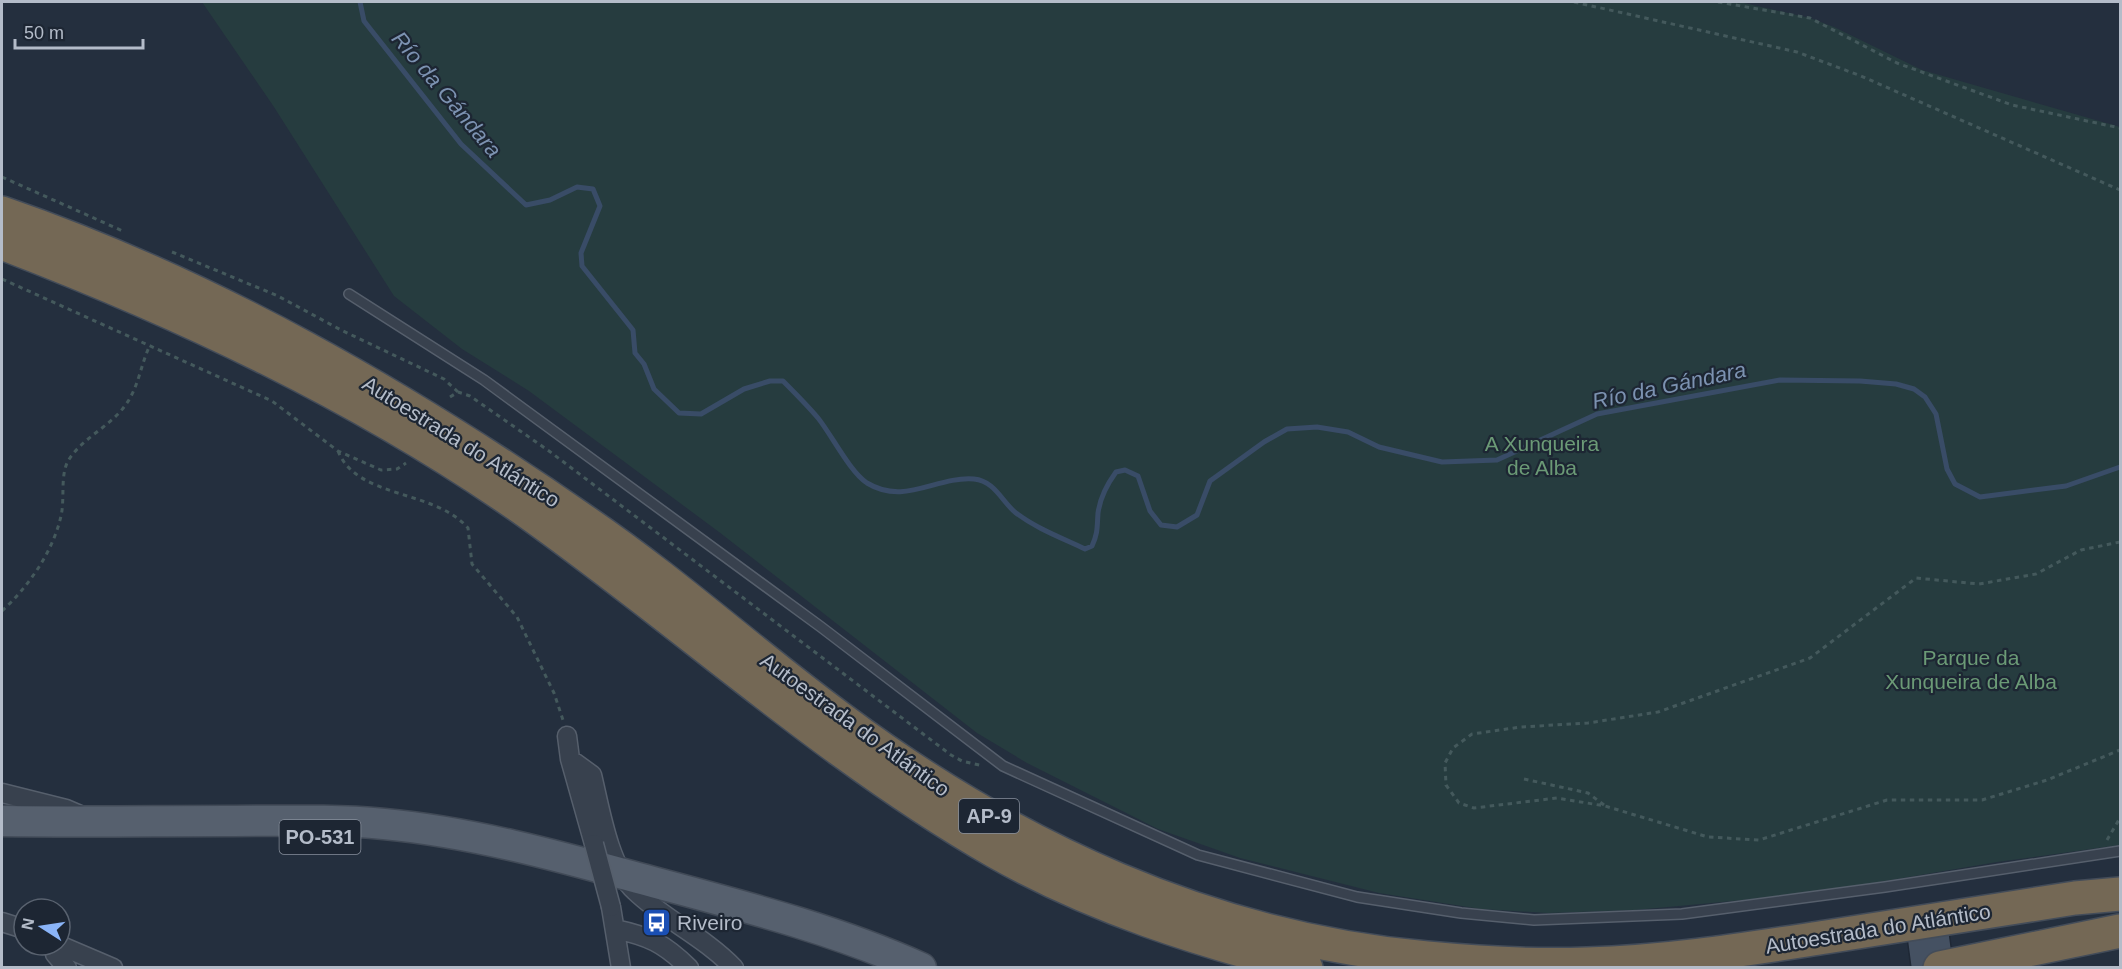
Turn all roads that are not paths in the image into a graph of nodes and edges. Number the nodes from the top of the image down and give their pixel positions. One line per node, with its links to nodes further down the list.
1 (2, 213): 12 (highway, Autoestrada do Atlántico / AP-9)
2 (2, 243): 22 (highway, Autoestrada do Atlántico / AP-9)
3 (349, 294): 10 (lane)
4 (567, 736): 5 (street)
5 (570, 759): 11 (street, bridge); 11 (street)
6 (2, 793): 8 (street)
7 (2, 821): 8 (main road, PO-531)
8 (93, 822): 11 (main road, PO-531)
9 (2, 841): 11 (main road, PO-531)
10 (2121, 851)
11 (622, 890): 13 (street); 19 (street); 20 (main road, PO-531); 21 (main road, PO-531)
12 (2121, 894)
13 (615, 929): 17 (street); 18 (street)
14 (2121, 931): 23 (highway)
15 (72, 951): 16 (street)
16 (113, 968)
17 (621, 968)
18 (689, 968)
19 (734, 968)
20 (889, 968)
21 (921, 968)
22 (1306, 968)
23 (1940, 968)

